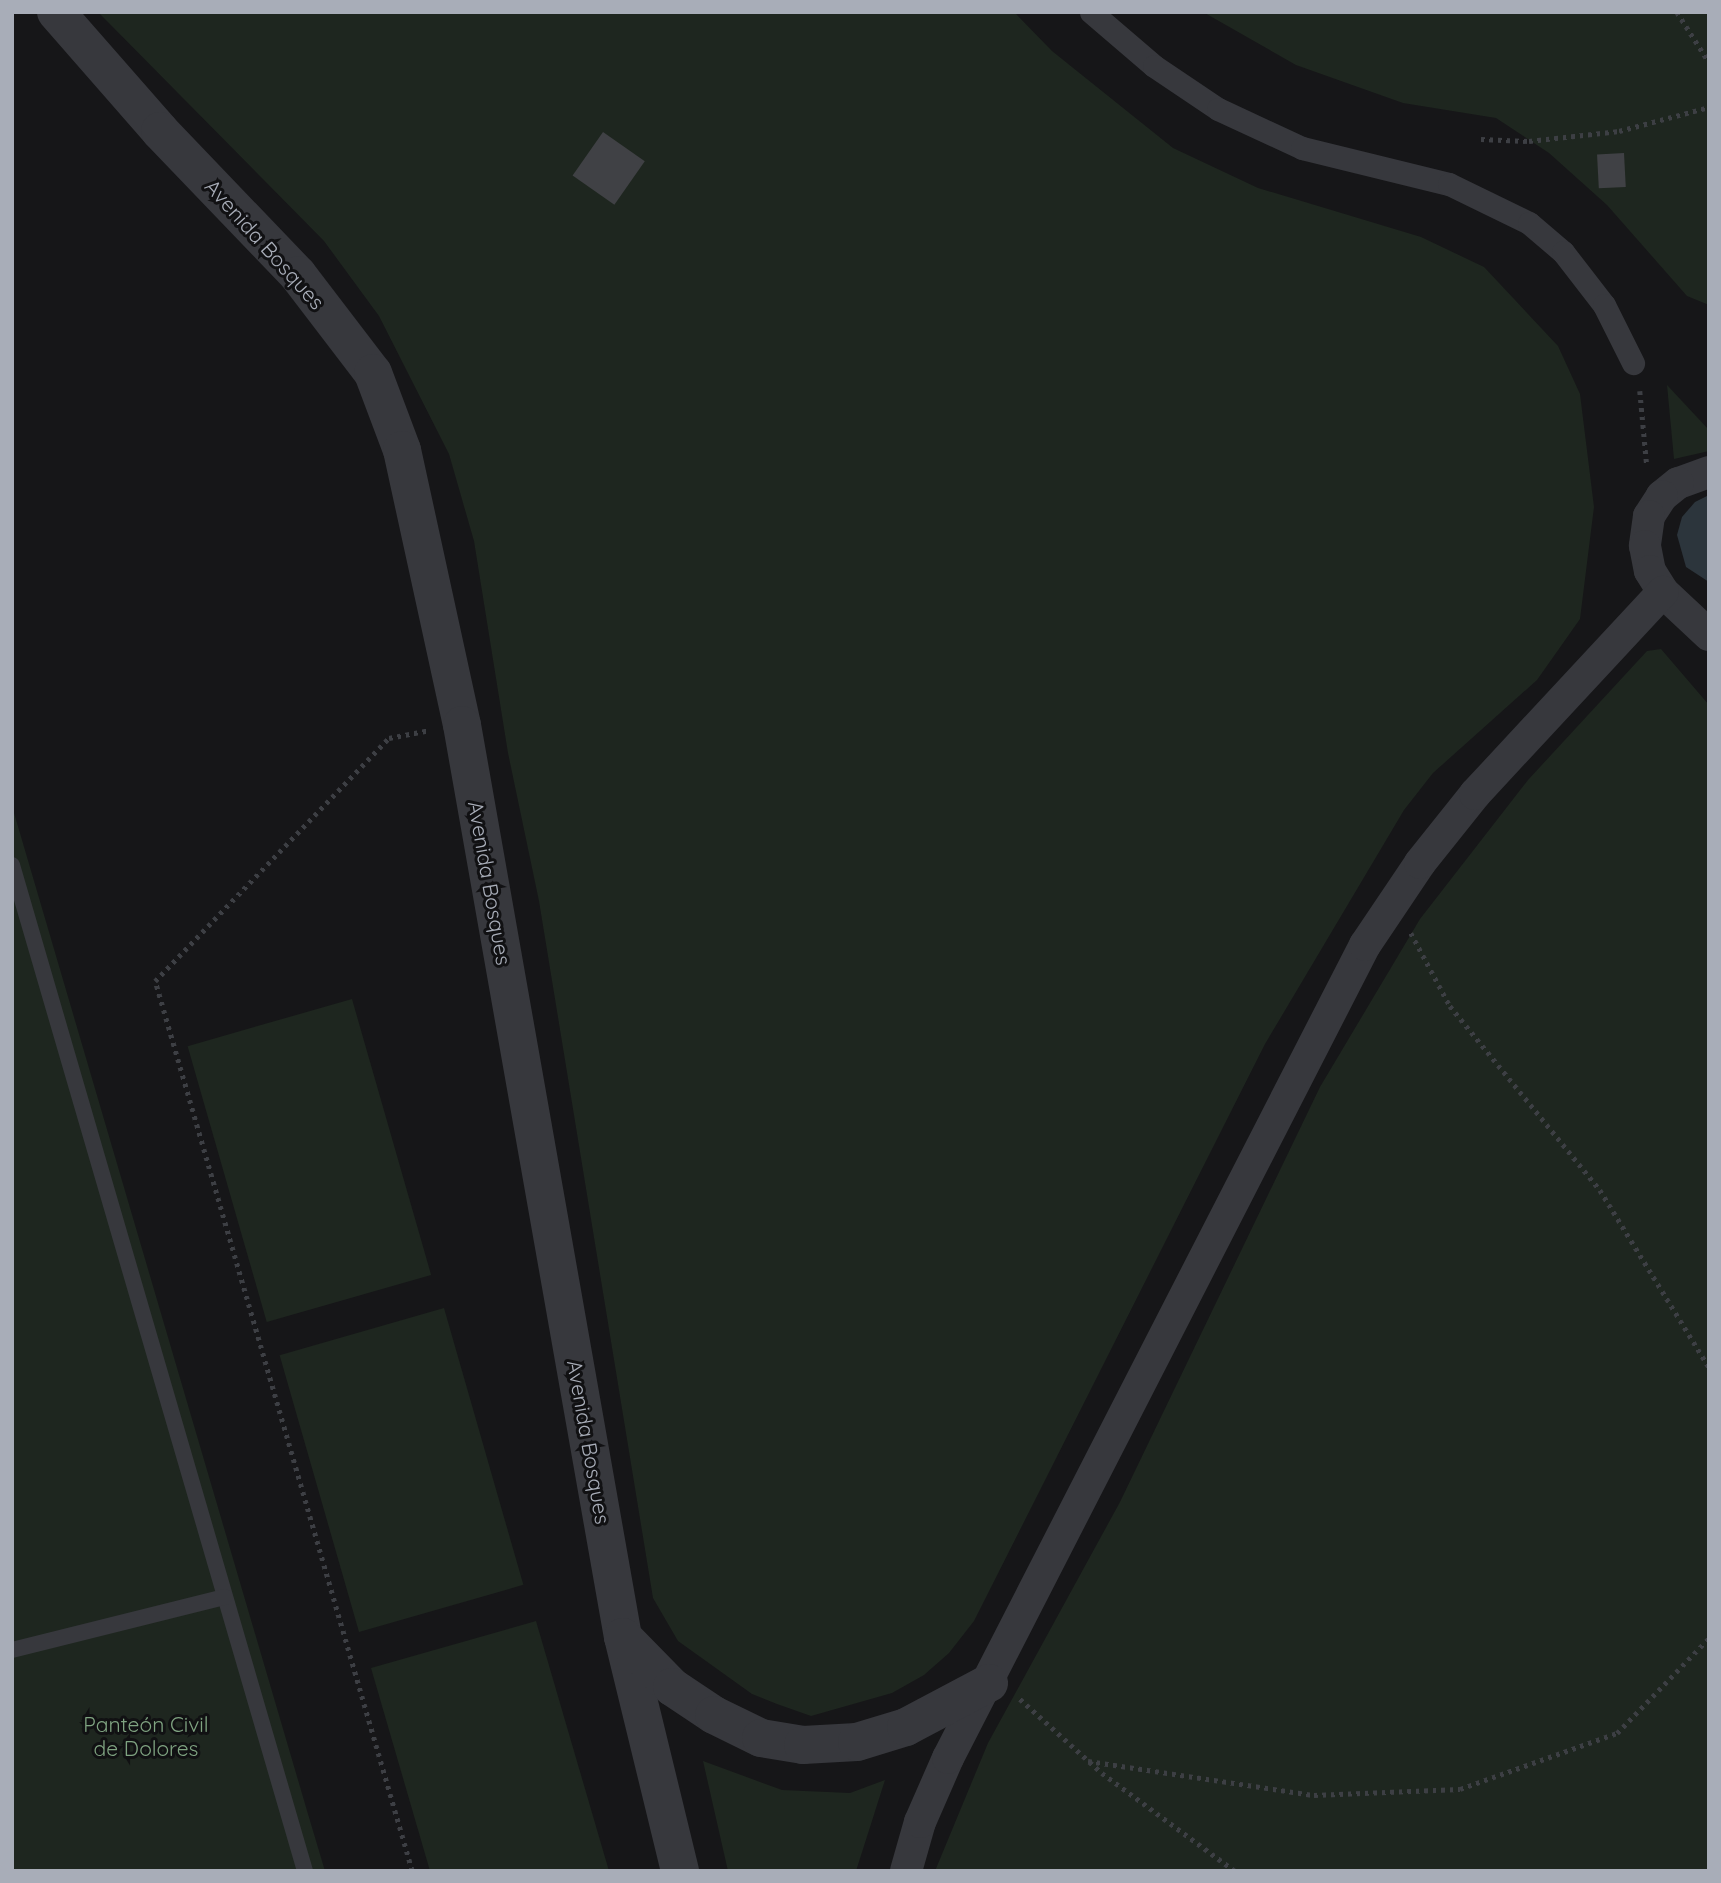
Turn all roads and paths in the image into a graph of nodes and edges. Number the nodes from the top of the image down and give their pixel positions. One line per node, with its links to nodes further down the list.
1 (56, 12): 12 (street, Avenida Bosques)
2 (1091, 12): 7 (street)
3 (1677, 12): 4 (path)
4 (1709, 62)
5 (1709, 107): 6 (path)
6 (1481, 139)
7 (1633, 363): 9 (path)
8 (1709, 472): 9 (street)
9 (1649, 516): 10 (street)
10 (1685, 606): 11 (street); 14 (street)
11 (1709, 635)
12 (462, 725): 17 (street, Avenida Bosques); 23 (path)
13 (12, 864): 16 (lane)
14 (1394, 901): 15 (path); 20 (street)
15 (1709, 1367)
16 (226, 1597): 19 (lane); 22 (lane)
17 (623, 1637): 20 (street); 24 (street, Avenida Bosques)
18 (1709, 1639): 21 (path)
19 (12, 1650)
20 (989, 1683): 21 (path); 25 (street)
21 (1088, 1760): 26 (path)
22 (305, 1871)
23 (412, 1871)
24 (680, 1871)
25 (906, 1871)
26 (1235, 1871)

